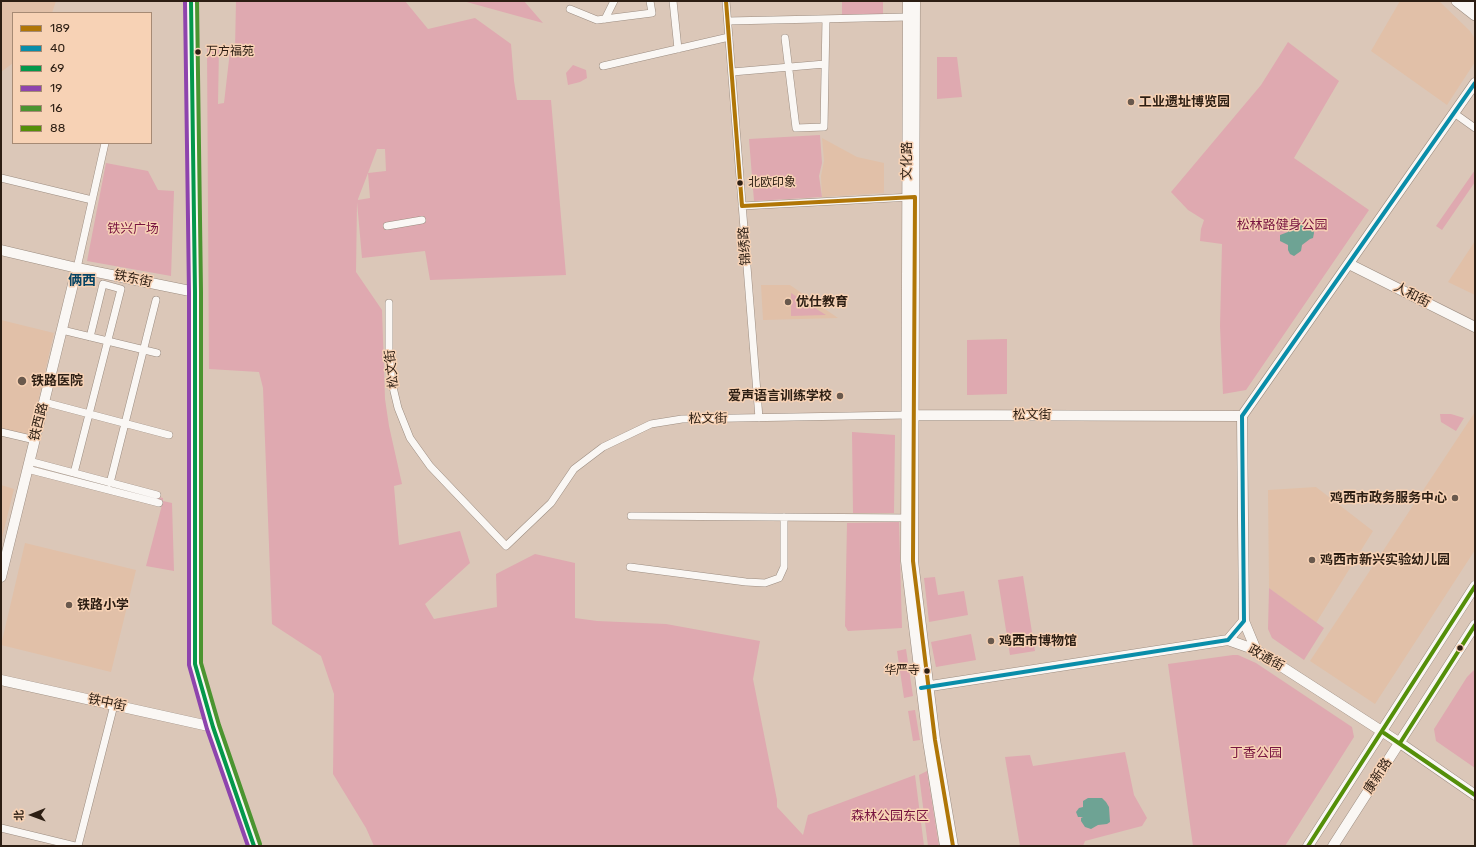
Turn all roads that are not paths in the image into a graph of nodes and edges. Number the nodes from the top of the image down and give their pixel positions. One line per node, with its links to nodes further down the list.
1 (191, 1): 35 (street)
2 (614, 1): 12 (street)
3 (650, 1): 12 (street)
4 (672, 1): 17 (street)
5 (726, 1): 14 (street, 锦绣路)
6 (908, 1): 11 (street, 文化路)
7 (915, 1): 27 (street, 文化路)
8 (1457, 1): 10 (main road)
9 (570, 9): 12 (street)
10 (1475, 15)
11 (908, 17): 13 (street); 27 (street, 文化路)
12 (605, 19)
13 (826, 19): 14 (street); 18 (street)
14 (728, 21): 15 (street, 锦绣路)
15 (729, 37): 17 (street); 21 (street, 锦绣路)
16 (785, 38): 20 (street)
17 (678, 49): 19 (street)
18 (825, 64): 20 (street); 20 (street)
19 (603, 66)
20 (788, 68): 21 (street)
21 (732, 72): 29 (street, 锦绣路)
22 (1475, 83): 23 (street)
23 (1454, 114): 24 (street); 33 (street)
24 (1475, 128)
25 (105, 144): 28 (street)
26 (1, 178): 28 (street)
27 (911, 198): 29 (street); 46 (street, 文化路)
28 (92, 200): 34 (street)
29 (742, 206): 48 (street, 锦绣路)
30 (422, 220): 31 (street)
31 (387, 226)
32 (1, 250): 34 (street, 铁东街)
33 (1349, 264): 38 (street, 人和街); 47 (street)
34 (77, 268): 35 (street, 铁东街); 39 (street, 铁西路)
35 (195, 292): 71 (street)
36 (156, 300): 42 (street)
37 (389, 303): 48 (street, 松文街)
38 (1475, 327)
39 (62, 330): 40 (street); 44 (street, 铁西路)
40 (90, 337): 41 (street); 41 (street)
41 (108, 341): 42 (street); 45 (street)
42 (143, 350): 43 (street); 49 (street)
43 (156, 353)
44 (44, 402): 45 (street); 52 (street, 铁西路)
45 (89, 414): 49 (street); 54 (street)
46 (910, 415): 47 (street, 松文街); 48 (street, 松文街); 60 (street, 文化路)
47 (1242, 416): 64 (street)
48 (759, 418)
49 (125, 423): 51 (street); 55 (street)
50 (1, 432): 52 (street)
51 (170, 435)
52 (35, 440): 53 (street, 铁西路)
53 (28, 465): 54 (street); 57 (street); 62 (street, 铁西路)
54 (74, 473): 55 (street)
55 (110, 482): 56 (street)
56 (157, 495)
57 (159, 503)
58 (631, 516): 59 (street)
59 (784, 517): 60 (street); 61 (street)
60 (909, 518): 69 (street, 文化路)
61 (630, 567)
62 (1, 577)
63 (1475, 586): 72 (street, 康新路)
64 (1244, 621): 66 (street); 67 (street)
65 (1475, 625): 73 (street, 康新路)
66 (1228, 640): 67 (street, 政通街); 69 (street, 政通街)
67 (1256, 650): 72 (street, 政通街)
68 (1, 680): 70 (street, 铁中街)
69 (925, 687): 78 (street, 文化路); 79 (street, 文化路)
70 (114, 705): 71 (street, 铁中街); 76 (street)
71 (213, 726): 77 (street)
72 (1382, 731): 73 (street, 政通街); 80 (street, 康新路)
73 (1400, 743): 74 (street); 81 (street, 康新路)
74 (1475, 795)
75 (1, 828): 76 (street)
76 (76, 846)
77 (254, 846)
78 (946, 846)
79 (953, 846)
80 (1308, 846)
81 (1332, 846)

